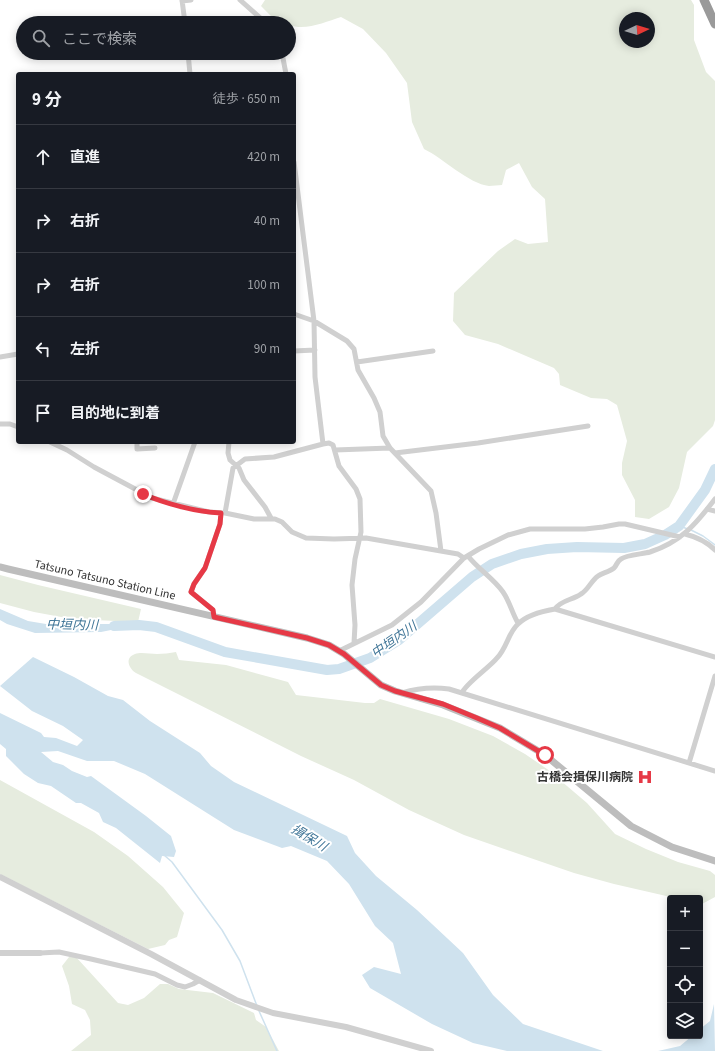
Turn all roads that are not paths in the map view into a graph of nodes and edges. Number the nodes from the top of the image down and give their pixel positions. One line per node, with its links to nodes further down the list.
1 (191, 0): 4 (street)
2 (240, 0): 6 (street)
3 (704, 0): 7 (highway)
4 (182, 1): 5 (street)
5 (184, 16)
6 (258, 16)
7 (715, 24)
8 (189, 60): 10 (street)
9 (283, 60): 11 (street)
10 (190, 72)
11 (286, 72)
12 (296, 178): 14 (street)
13 (296, 315): 14 (street)
14 (314, 321): 15 (street); 20 (street)
15 (315, 350): 16 (street); 28 (street)
16 (296, 351)
17 (433, 351): 20 (street)
18 (16, 354): 19 (street)
19 (0, 357)
20 (357, 362): 30 (street)
21 (0, 424): 22 (street)
22 (16, 426)
23 (588, 426): 32 (street)
24 (54, 444): 35 (street)
25 (137, 444): 29 (street)
26 (194, 444): 35 (street)
27 (229, 444): 33 (street)
28 (323, 444): 31 (street); 33 (street)
29 (154, 448)
30 (390, 448): 31 (street); 32 (street)
31 (335, 450): 41 (street)
32 (395, 453): 43 (street)
33 (236, 466): 38 (street); 39 (street)
34 (715, 499): 36 (street)
35 (173, 504): 38 (street)
36 (707, 509): 37 (street); 40 (street)
37 (715, 510)
38 (223, 513): 39 (street); 47 (street)
39 (271, 518): 41 (street)
40 (681, 535): 42 (street); 44 (street); 46 (street)
41 (361, 538): 43 (street); 49 (street)
42 (715, 550)
43 (441, 551): 44 (street)
44 (467, 557): 48 (street); 49 (street)
45 (0, 567): 47 (main road, Tatsuno Tatsuno Station Line)
46 (555, 609): 48 (street); 51 (street)
47 (214, 617): 50 (main road, Tatsuno Tatsuno Station Line)
48 (518, 624): 54 (street)
49 (354, 643): 50 (street)
50 (342, 652): 53 (main road, Tatsuno Tatsuno Station Line)
51 (715, 657)
52 (715, 676): 55 (street)
53 (401, 693): 54 (street); 59 (main road, Tatsuno Tatsuno Station Line)
54 (462, 693): 57 (street)
55 (708, 699): 56 (street); 57 (street)
56 (715, 701)
57 (689, 763): 58 (street)
58 (715, 771)
59 (715, 861)
60 (0, 877): 63 (street)
61 (0, 953): 62 (street)
62 (40, 953): 63 (street)
63 (200, 980): 64 (street)
64 (431, 1051)

